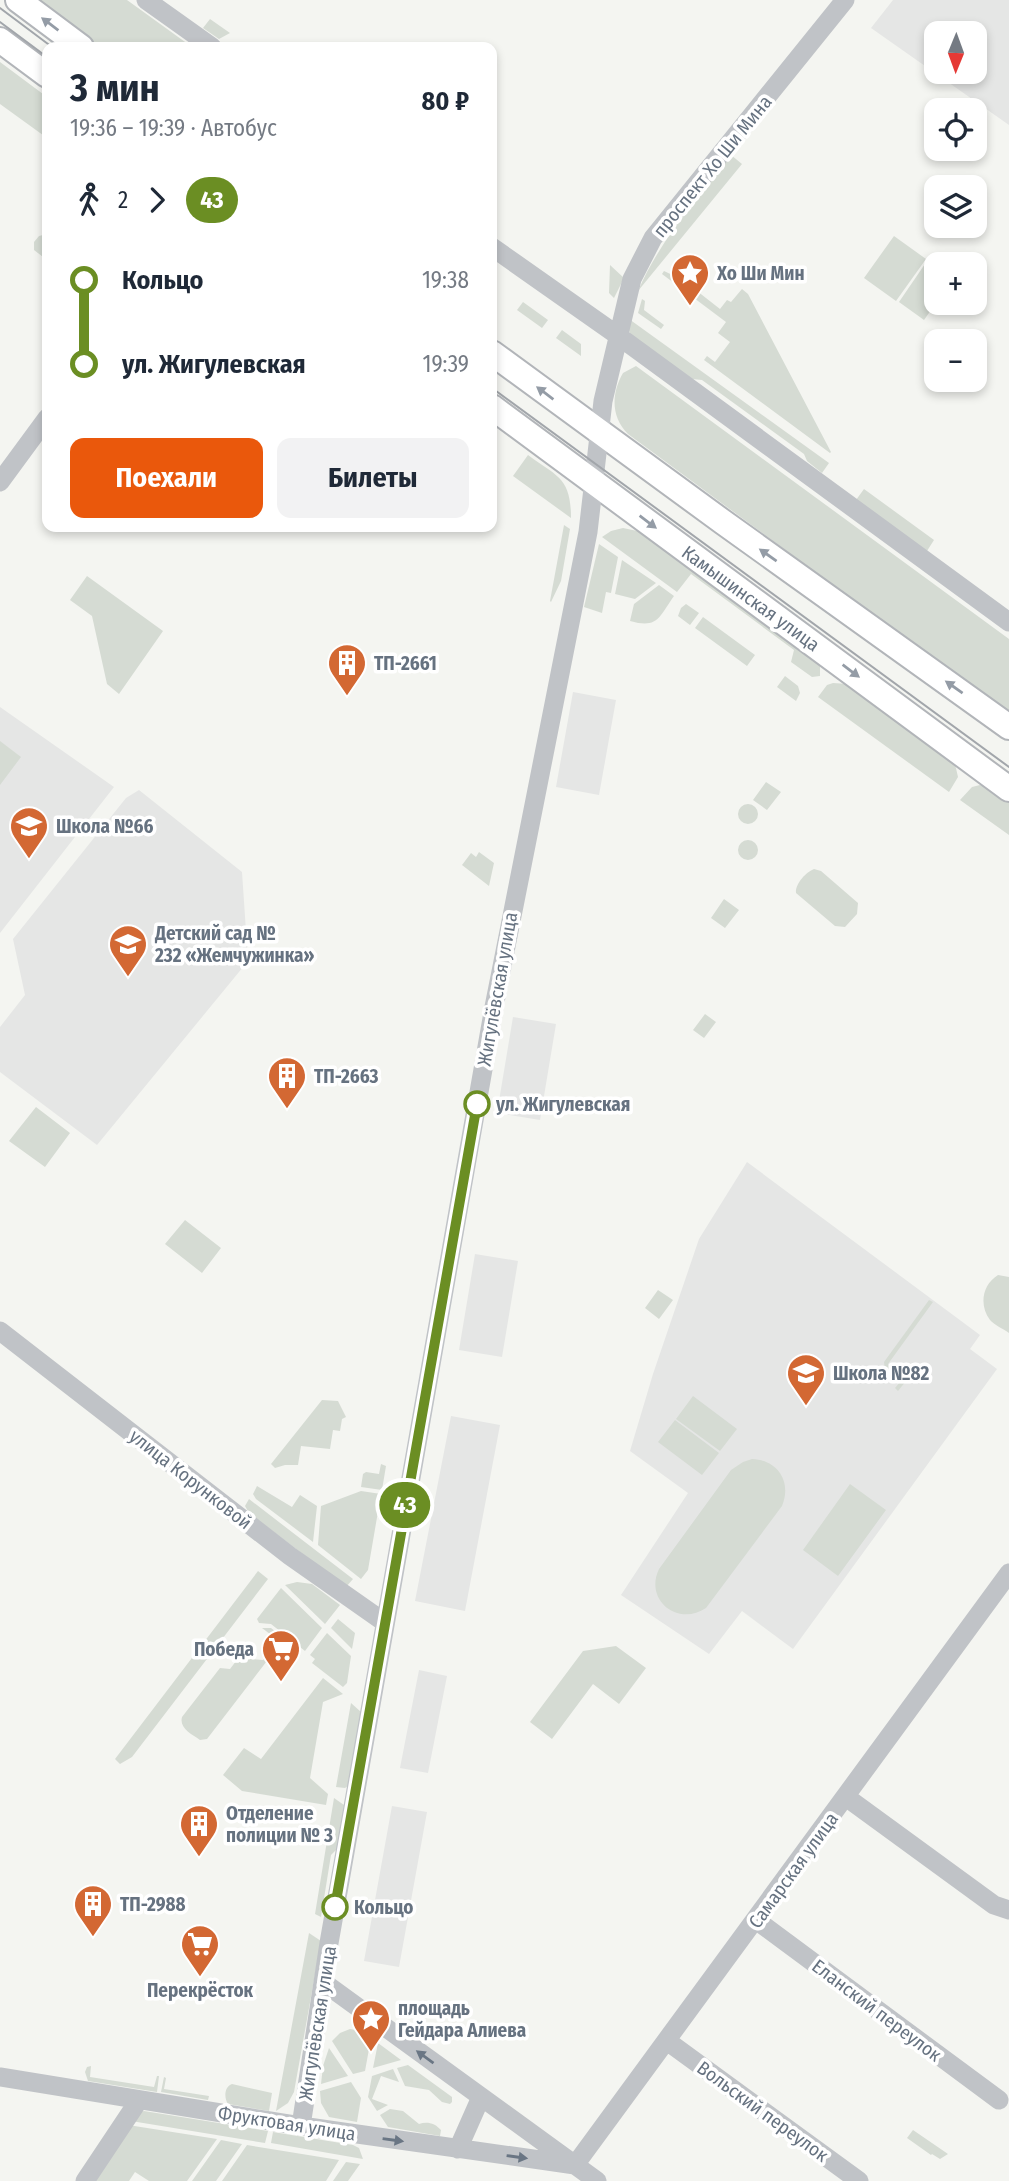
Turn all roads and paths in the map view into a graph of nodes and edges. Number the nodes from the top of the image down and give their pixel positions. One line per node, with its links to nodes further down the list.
1 (18, 0): 5 (main road, one-way to 1)
2 (146, 0): 6 (street)
3 (845, 0): 9 (street, проспект Хо Ши Мина)
4 (0, 40): 7 (main road)
5 (74, 42)
6 (205, 42)
7 (42, 71)
8 (497, 251): 9 (street)
9 (617, 335): 13 (street, проспект Хо Ши Мина); 16 (street)
10 (497, 357): 13 (main road, one-way to 10)
11 (497, 411): 14 (main road, Камышинская улица)
12 (42, 425): 15 (street)
13 (599, 433): 14 (street, Жигулёвская улица); 17 (main road, one-way to 13)
14 (594, 481): 18 (main road, Камышинская улица, one-way to 18); 21 (street, Жигулёвская улица)
15 (0, 482)
16 (1009, 622)
17 (1009, 727)
18 (1009, 789)
19 (0, 1331): 21 (street, улица Корунковой)
20 (1009, 1573): 22 (street, Самарская улица)
21 (384, 1622): 25 (street, Жигулёвская улица)
22 (846, 1797): 23 (street); 24 (street, Самарская улица)
23 (1009, 1910)
24 (756, 1920): 26 (street, Самарская улица); 30 (street, Еланский переулок)
25 (323, 1982): 28 (street, one-way to 25); 31 (street, Жигулёвская улица)
26 (667, 2041): 33 (street, Самарская улица); 36 (street, Вольский переулок)
27 (0, 2077): 29 (street, Фруктовая улица)
28 (481, 2097): 32 (street); 33 (street)
29 (139, 2100): 31 (street, Фруктовая улица); 34 (street)
30 (999, 2100)
31 (301, 2126): 32 (street, Фруктовая улица, one-way to 32)
32 (458, 2149): 33 (street, Фруктовая улица, one-way to 33)
33 (575, 2165): 35 (street)
34 (85, 2181)
35 (597, 2181)
36 (859, 2181)

